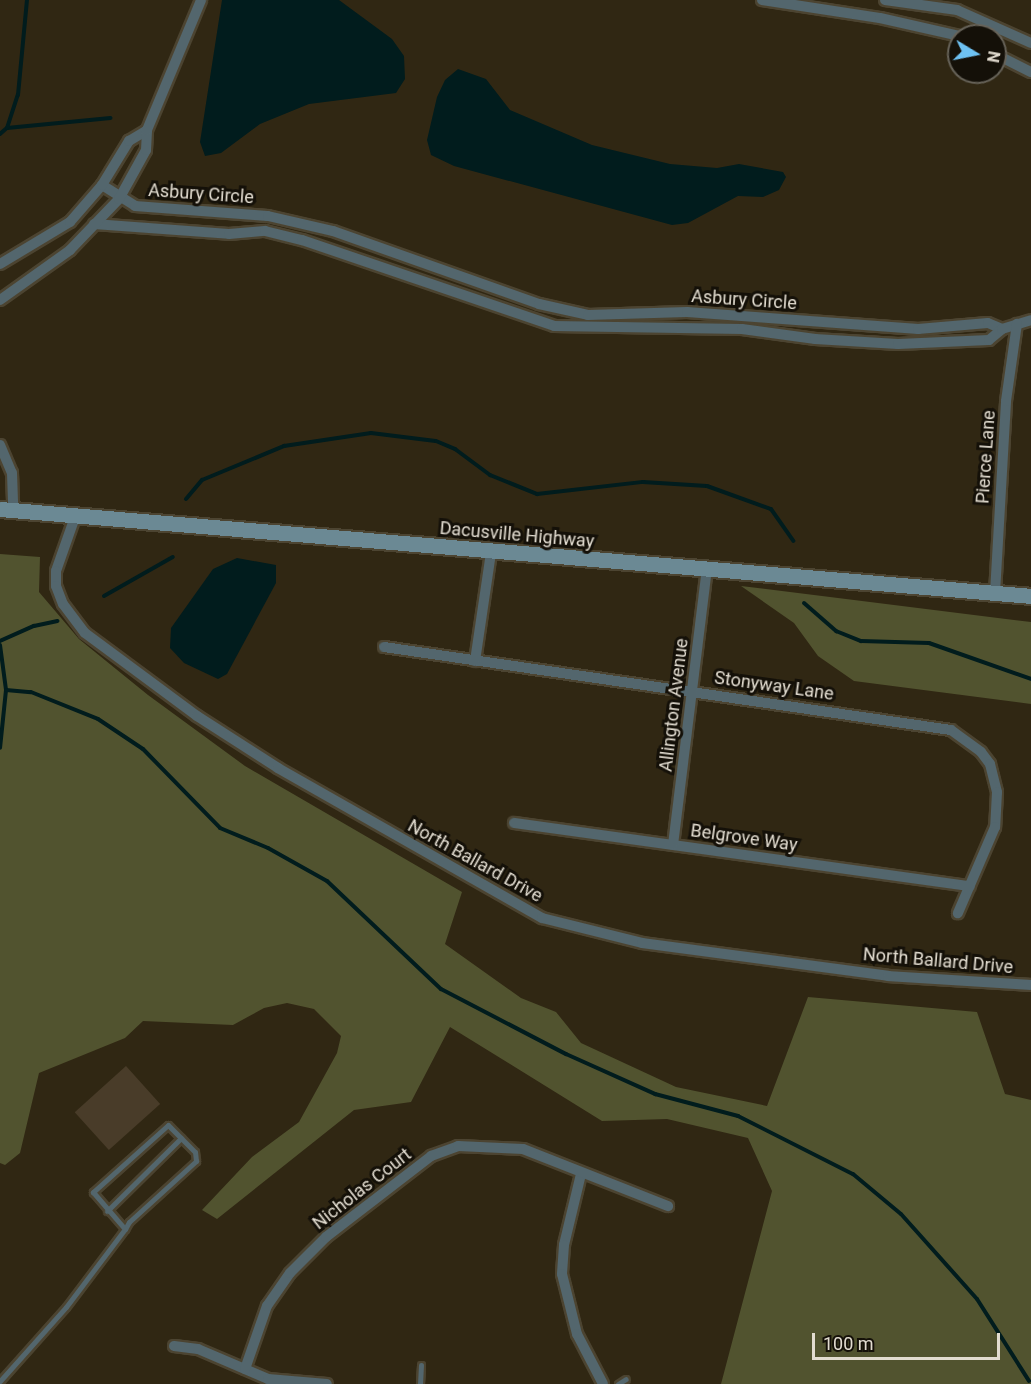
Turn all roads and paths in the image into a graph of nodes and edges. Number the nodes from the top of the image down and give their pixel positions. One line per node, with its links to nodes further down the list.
1 (201, 0): 9 (street)
2 (762, 0): 4 (street)
3 (884, 0): 4 (street); 6 (street)
4 (880, 18): 5 (street)
5 (947, 33)
6 (1031, 43)
7 (1007, 60): 8 (street)
8 (1031, 72)
9 (147, 130): 10 (street); 11 (street)
10 (102, 185): 11 (street, Asbury Circle); 17 (street)
11 (119, 199): 12 (street, Asbury Circle); 13 (street)
12 (268, 216): 14 (street, Asbury Circle); 15 (street, Asbury Circle)
13 (94, 224): 14 (street, Asbury Circle); 20 (street)
14 (264, 231): 16 (street, Asbury Circle)
15 (340, 233): 16 (street); 18 (street, Asbury Circle)
16 (332, 250): 19 (street, Asbury Circle)
17 (0, 264)
18 (471, 279): 19 (street); 21 (street, Asbury Circle)
19 (462, 297): 24 (street, Asbury Circle)
20 (0, 300)
21 (534, 302): 23 (street, Asbury Circle); 24 (street)
22 (670, 312): 23 (street, Asbury Circle); 26 (street, Asbury Circle); 32 (street, Asbury Circle)
23 (621, 314): 30 (street)
24 (528, 319): 30 (street, Asbury Circle)
25 (1031, 320): 27 (street, Asbury Circle)
26 (816, 321): 28 (street, Asbury Circle); 33 (street, Asbury Circle)
27 (1017, 324): 31 (street, Asbury Circle); 41 (street, Pierce Lane)
28 (887, 326): 29 (street, Asbury Circle); 35 (street)
29 (918, 328): 31 (street, Asbury Circle); 34 (street)
30 (621, 329): 32 (street, Asbury Circle)
31 (1002, 329): 34 (street, Asbury Circle)
32 (670, 330): 33 (street, Asbury Circle)
33 (815, 339): 35 (street, Asbury Circle)
34 (916, 343): 35 (street, Asbury Circle)
35 (885, 344)
36 (0, 445): 37 (street)
37 (7, 510): 38 (main road, Dacusville Highway)
38 (75, 517): 39 (main road, Dacusville Highway); 50 (street, North Ballard Drive)
39 (491, 553): 40 (main road, Dacusville Highway); 44 (street)
40 (707, 570): 41 (main road, Dacusville Highway); 45 (street, Allington Avenue)
41 (995, 593): 42 (main road, Dacusville Highway)
42 (1031, 596)
43 (384, 647): 44 (street, Stonyway Lane)
44 (475, 661): 45 (street, Stonyway Lane)
45 (692, 690): 47 (street, Allington Avenue); 48 (street, Stonyway Lane)
46 (514, 824): 47 (street, Belgrove Way)
47 (673, 845): 48 (street, Belgrove Way)
48 (970, 886): 49 (street, Stonyway Lane)
49 (958, 913)
50 (1031, 985)
51 (181, 1138): 54 (lane); 54 (lane); 55 (lane)
52 (581, 1174): 53 (street, Nicholas Court); 58 (street, Nicholas Court); 63 (street)
53 (668, 1206)
54 (107, 1211): 55 (lane)
55 (125, 1229): 60 (lane)
56 (174, 1346): 58 (street)
57 (421, 1365): 62 (lane)
58 (245, 1369): 61 (street)
59 (626, 1379): 64 (lane)
60 (0, 1381)
61 (327, 1384)
62 (420, 1384)
63 (603, 1384)
64 (618, 1384)

